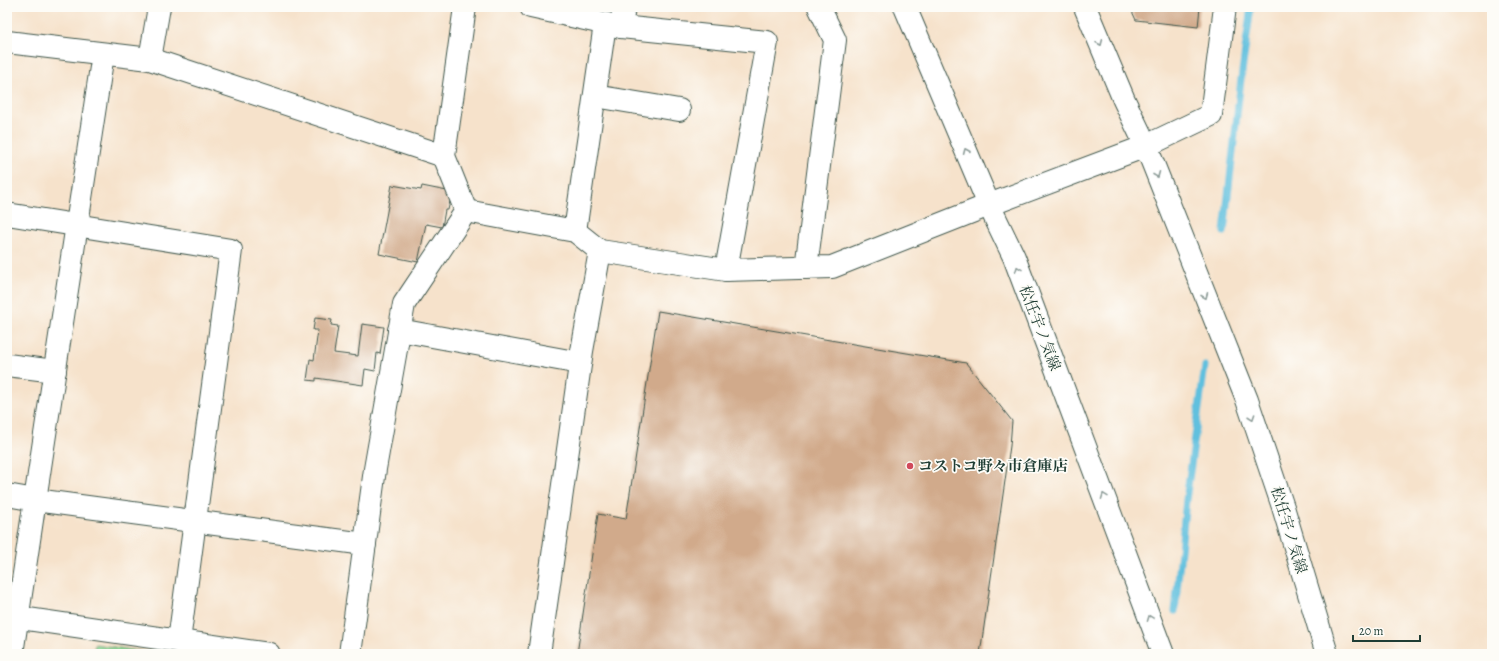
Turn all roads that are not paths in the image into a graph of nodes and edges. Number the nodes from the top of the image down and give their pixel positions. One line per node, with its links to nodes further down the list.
1 (159, 7): 11 (street)
2 (465, 7): 15 (street)
3 (531, 7): 8 (street)
4 (819, 7): 22 (street)
5 (905, 7): 16 (street, 松任宇ノ気線, one-way to 5)
6 (1085, 7): 14 (street, 松任宇ノ気線, one-way to 14)
7 (1225, 7): 14 (street)
8 (617, 19): 12 (street); 23 (street)
9 (7, 42): 10 (street)
10 (103, 54): 11 (street); 19 (street)
11 (150, 59): 15 (street)
12 (595, 96): 13 (street); 20 (street)
13 (679, 110)
14 (1146, 146): 16 (street); 39 (street, 松任宇ノ気線, one-way to 39)
15 (444, 156): 17 (street)
16 (989, 205): 22 (street); 38 (street, 松任宇ノ気線, one-way to 16)
17 (466, 211): 20 (street); 24 (street)
18 (7, 214): 19 (street)
19 (77, 225): 27 (street); 30 (street)
20 (575, 231): 21 (street)
21 (600, 251): 23 (street); 25 (street)
22 (806, 268): 23 (street)
23 (726, 270)
24 (399, 330): 25 (street); 31 (street)
25 (580, 363): 37 (street)
26 (7, 365): 27 (street)
27 (55, 371): 29 (street)
28 (7, 495): 29 (street)
29 (35, 500): 30 (street); 32 (street)
30 (196, 521): 31 (street); 33 (street)
31 (365, 544): 36 (street)
32 (12, 616): 33 (street); 34 (street)
33 (180, 641): 35 (street)
34 (12, 654)
35 (269, 654)
36 (350, 654)
37 (539, 654)
38 (1163, 654)
39 (1327, 654)

